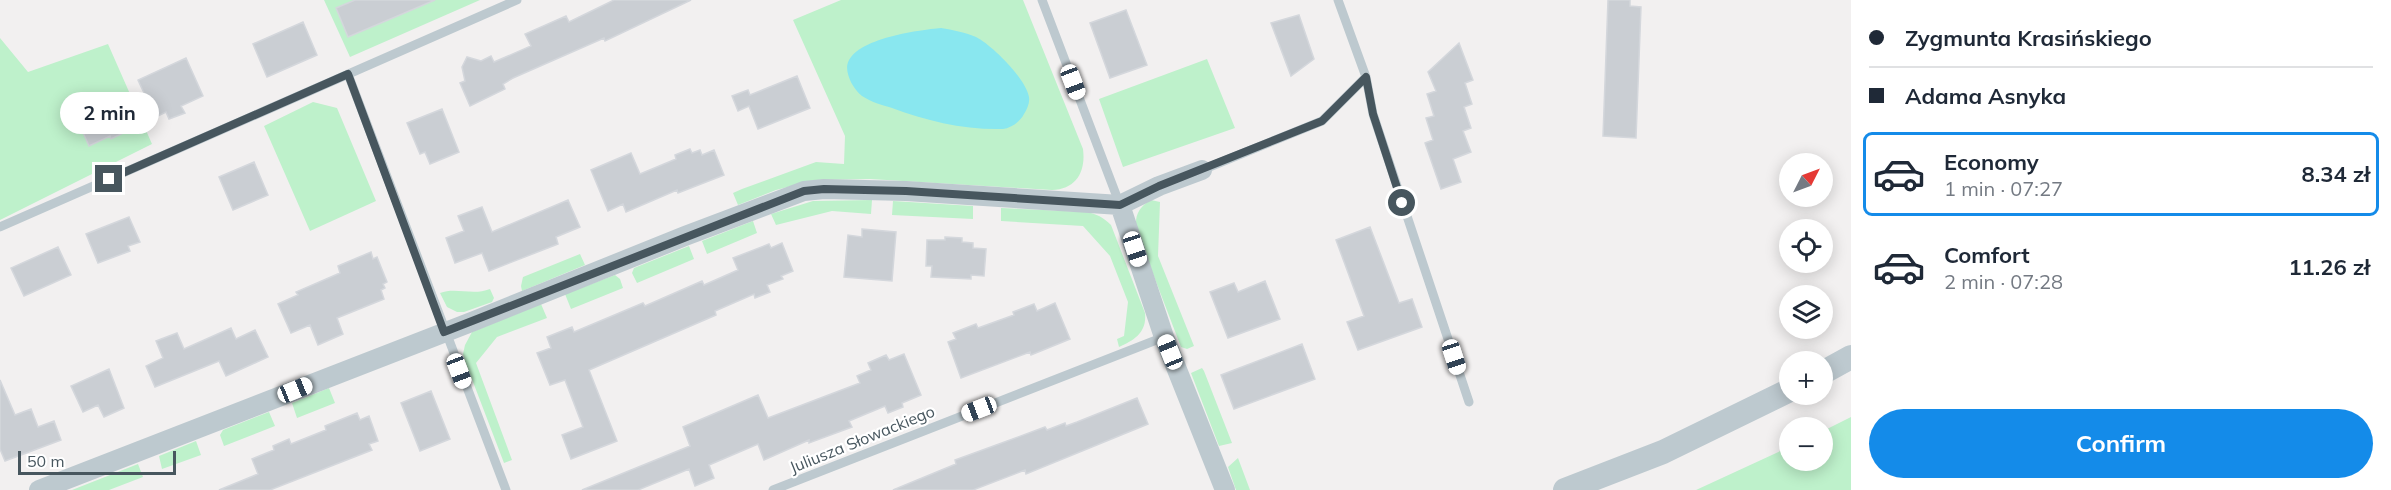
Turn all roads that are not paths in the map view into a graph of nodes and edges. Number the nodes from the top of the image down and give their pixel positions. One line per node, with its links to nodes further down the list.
1 (517, 0): 4 (lane)
2 (1042, 0): 7 (lane)
3 (1338, 0): 5 (lane)
4 (348, 74): 8 (lane); 9 (lane)
5 (1366, 77): 6 (lane); 14 (lane)
6 (1202, 170): 7 (street)
7 (1120, 205): 9 (street); 10 (street)
8 (0, 227)
9 (444, 332): 15 (street); 16 (lane)
10 (1164, 337): 17 (lane, Juliusza Słowackiego); 18 (street)
11 (1851, 357): 12 (street)
12 (1833, 367)
13 (1779, 395): 19 (street)
14 (1469, 402)
15 (39, 490)
16 (506, 490)
17 (773, 490)
18 (1225, 490)
19 (1565, 490)

